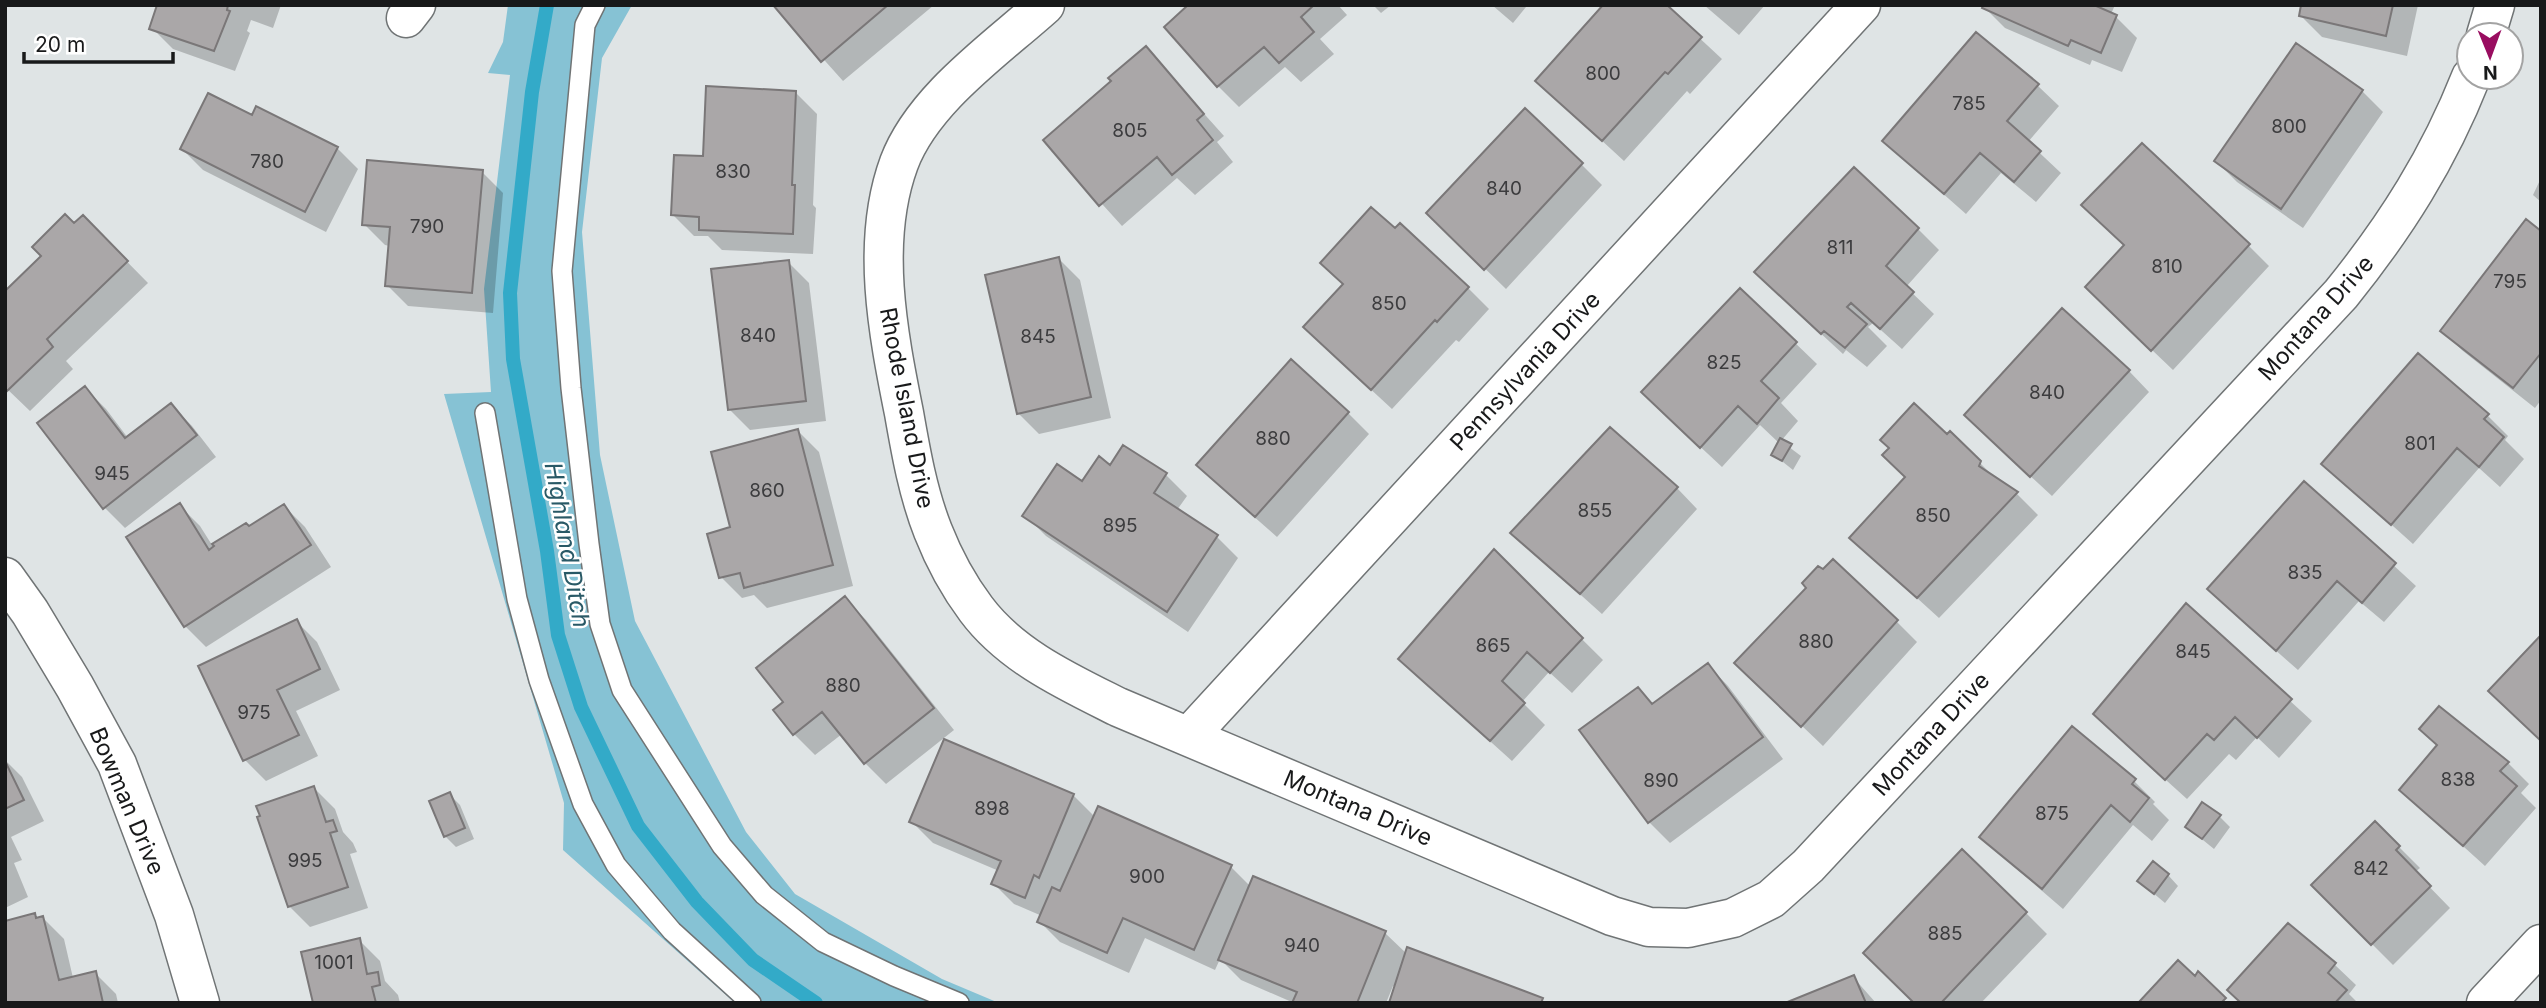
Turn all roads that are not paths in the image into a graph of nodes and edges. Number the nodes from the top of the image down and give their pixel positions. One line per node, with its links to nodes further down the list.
1 (595, 5): 11 (lane)
2 (1045, 5): 7 (street, Rhode Island Drive)
3 (1861, 5): 7 (street, Pennsylvania Drive)
4 (2466, 91): 7 (street, Montana Drive)
5 (485, 413): 10 (lane)
6 (5, 577): 9 (street, Bowman Drive)
7 (1189, 736)
8 (2541, 944): 12 (street)
9 (200, 1003)
10 (751, 1003)
11 (959, 1003)
12 (2486, 1003)

